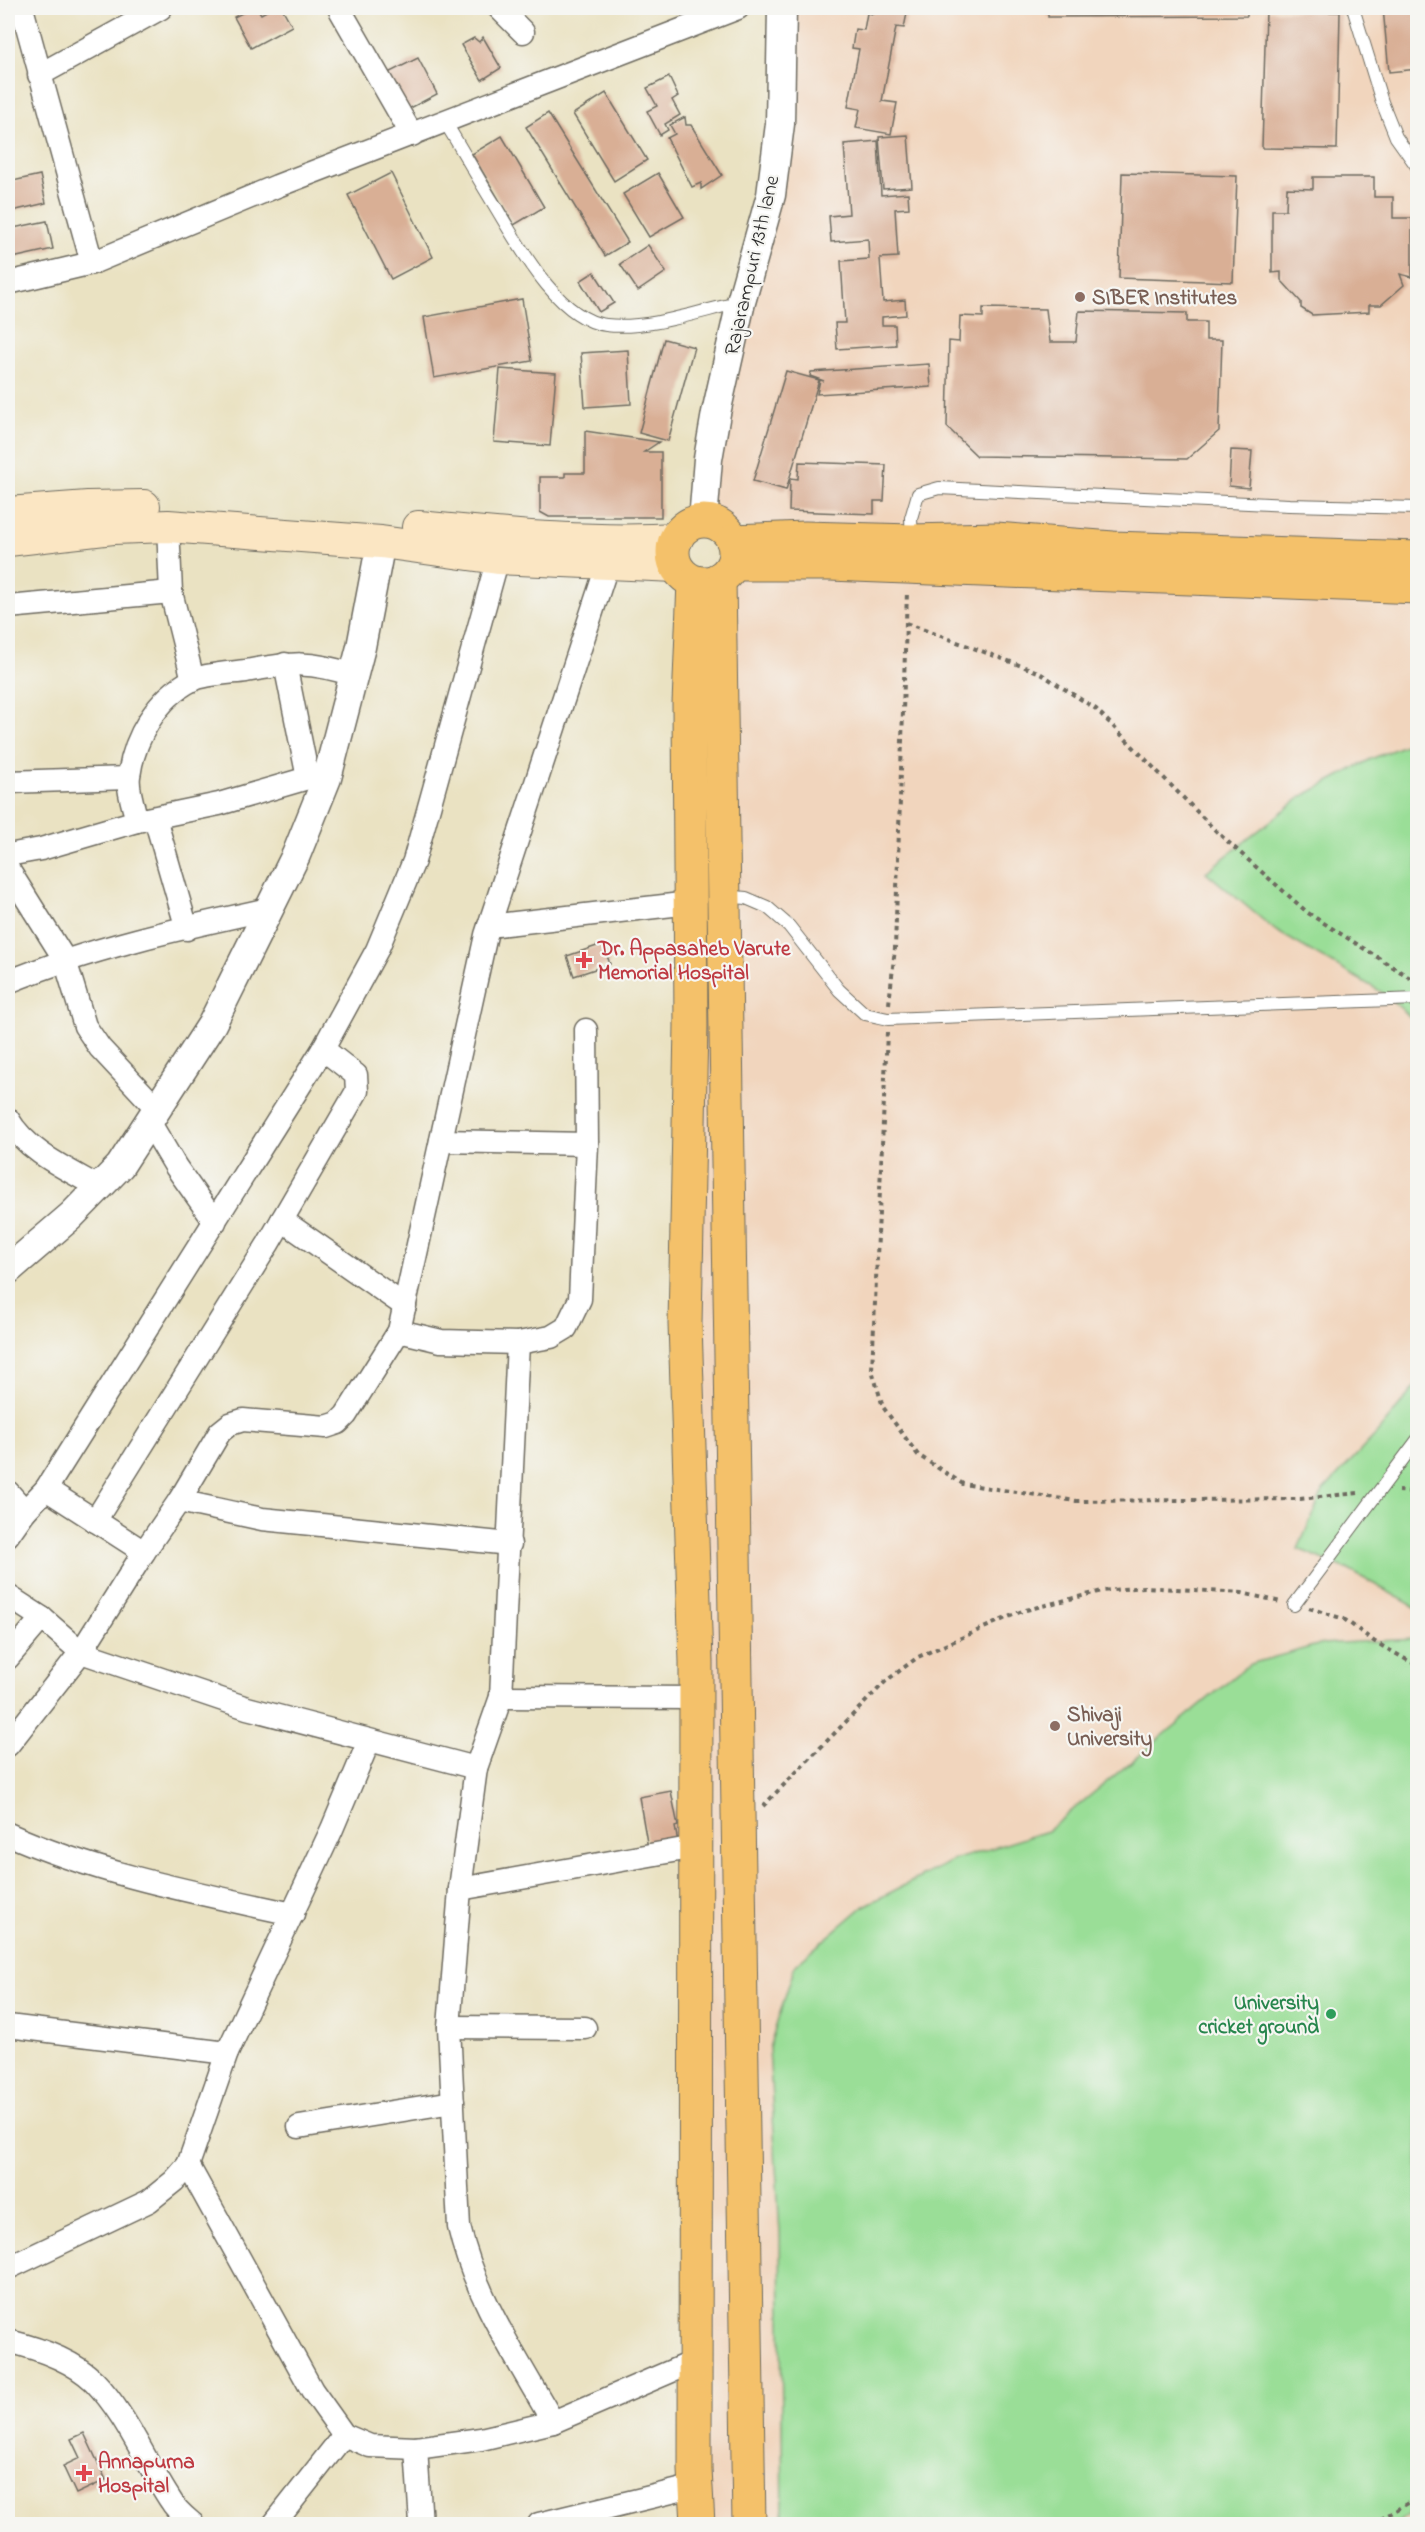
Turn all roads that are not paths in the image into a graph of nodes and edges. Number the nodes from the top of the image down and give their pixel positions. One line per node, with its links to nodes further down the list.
1 (22, 8): 9 (street)
2 (160, 8): 9 (street)
3 (339, 8): 11 (street)
4 (499, 8): 8 (street)
5 (738, 8): 10 (street)
6 (782, 8): 15 (street, Rajarampuri 13th lane)
7 (1353, 8): 12 (lane)
8 (523, 32)
9 (39, 75): 13 (street)
10 (445, 122): 11 (street); 15 (lane)
11 (412, 135): 13 (street)
12 (1418, 168)
13 (92, 263): 14 (street)
14 (8, 283)
15 (741, 302): 22 (street, Rajarampuri 13th lane)
16 (1418, 508): 21 (lane)
17 (8, 513): 22 (main road)
18 (168, 526): 19 (main road); 20 (main road); 27 (street)
19 (8, 540)
20 (381, 542): 23 (main road); 30 (street)
21 (910, 554): 22 (main road); 24 (main road); 26 (main road)
22 (705, 556): 25 (main road); 37 (main road)
23 (498, 558): 25 (main road); 45 (street)
24 (1418, 558)
25 (608, 563): 39 (street)
26 (1418, 587)
27 (171, 592): 28 (street); 31 (street)
28 (8, 607)
29 (285, 664): 30 (street); 31 (street); 33 (street)
30 (354, 675): 33 (street)
31 (193, 680): 32 (street)
32 (128, 778): 34 (street); 35 (street)
33 (318, 778): 35 (street); 38 (street)
34 (8, 782)
35 (146, 820): 36 (street); 40 (street)
36 (9, 868): 41 (street)
37 (707, 899): 39 (street); 43 (lane); 72 (main road); 100 (main road)
38 (269, 909): 40 (street); 46 (street)
39 (489, 926): 48 (street)
40 (187, 928): 41 (street)
41 (65, 960): 42 (street); 46 (street)
42 (8, 982)
43 (1418, 999)
44 (586, 1030): 49 (street)
45 (323, 1049): 51 (street); 52 (street)
46 (154, 1117): 50 (street); 52 (street)
47 (10, 1129): 50 (street)
48 (441, 1141): 49 (street); 54 (street)
49 (587, 1144): 56 (street)
50 (100, 1188): 53 (street)
51 (282, 1220): 54 (street); 62 (street)
52 (215, 1222): 58 (street)
53 (8, 1270)
54 (405, 1305): 55 (street)
55 (399, 1331): 56 (street); 60 (street)
56 (518, 1343): 64 (street)
57 (1418, 1439): 67 (lane)
58 (46, 1489): 61 (street); 62 (street)
59 (8, 1492): 61 (street)
60 (179, 1501): 64 (street); 65 (street)
61 (25, 1511): 63 (street)
62 (94, 1521): 65 (street)
63 (8, 1535)
64 (510, 1544): 71 (street)
65 (144, 1552): 69 (street)
66 (8, 1596): 68 (street)
67 (1294, 1605)
68 (42, 1618): 69 (street); 70 (street)
69 (81, 1652): 73 (street); 74 (street)
70 (8, 1658)
71 (501, 1697): 72 (street); 75 (street)
72 (695, 1698): 77 (main road)
73 (369, 1742): 75 (street); 79 (street)
74 (8, 1745)
75 (476, 1768): 78 (street)
76 (8, 1834): 79 (street)
77 (695, 1847): 78 (street); 89 (main road)
78 (460, 1889): 81 (street)
79 (293, 1914): 83 (street)
80 (8, 2026): 83 (street)
81 (449, 2027): 82 (street); 84 (street)
82 (585, 2028)
83 (228, 2053): 86 (street)
84 (453, 2102): 85 (street); 90 (street)
85 (299, 2127)
86 (188, 2165): 87 (street); 91 (street)
87 (8, 2268)
88 (8, 2341): 95 (street)
89 (695, 2361): 90 (street); 93 (main road)
90 (553, 2422): 92 (street)
91 (344, 2435): 92 (street); 96 (street)
92 (416, 2448): 97 (street)
93 (696, 2486): 94 (street); 99 (main road)
94 (608, 2516): 98 (street)
95 (193, 2524)
96 (274, 2524)
97 (421, 2524)
98 (538, 2524)
99 (698, 2524)
100 (749, 2524)

